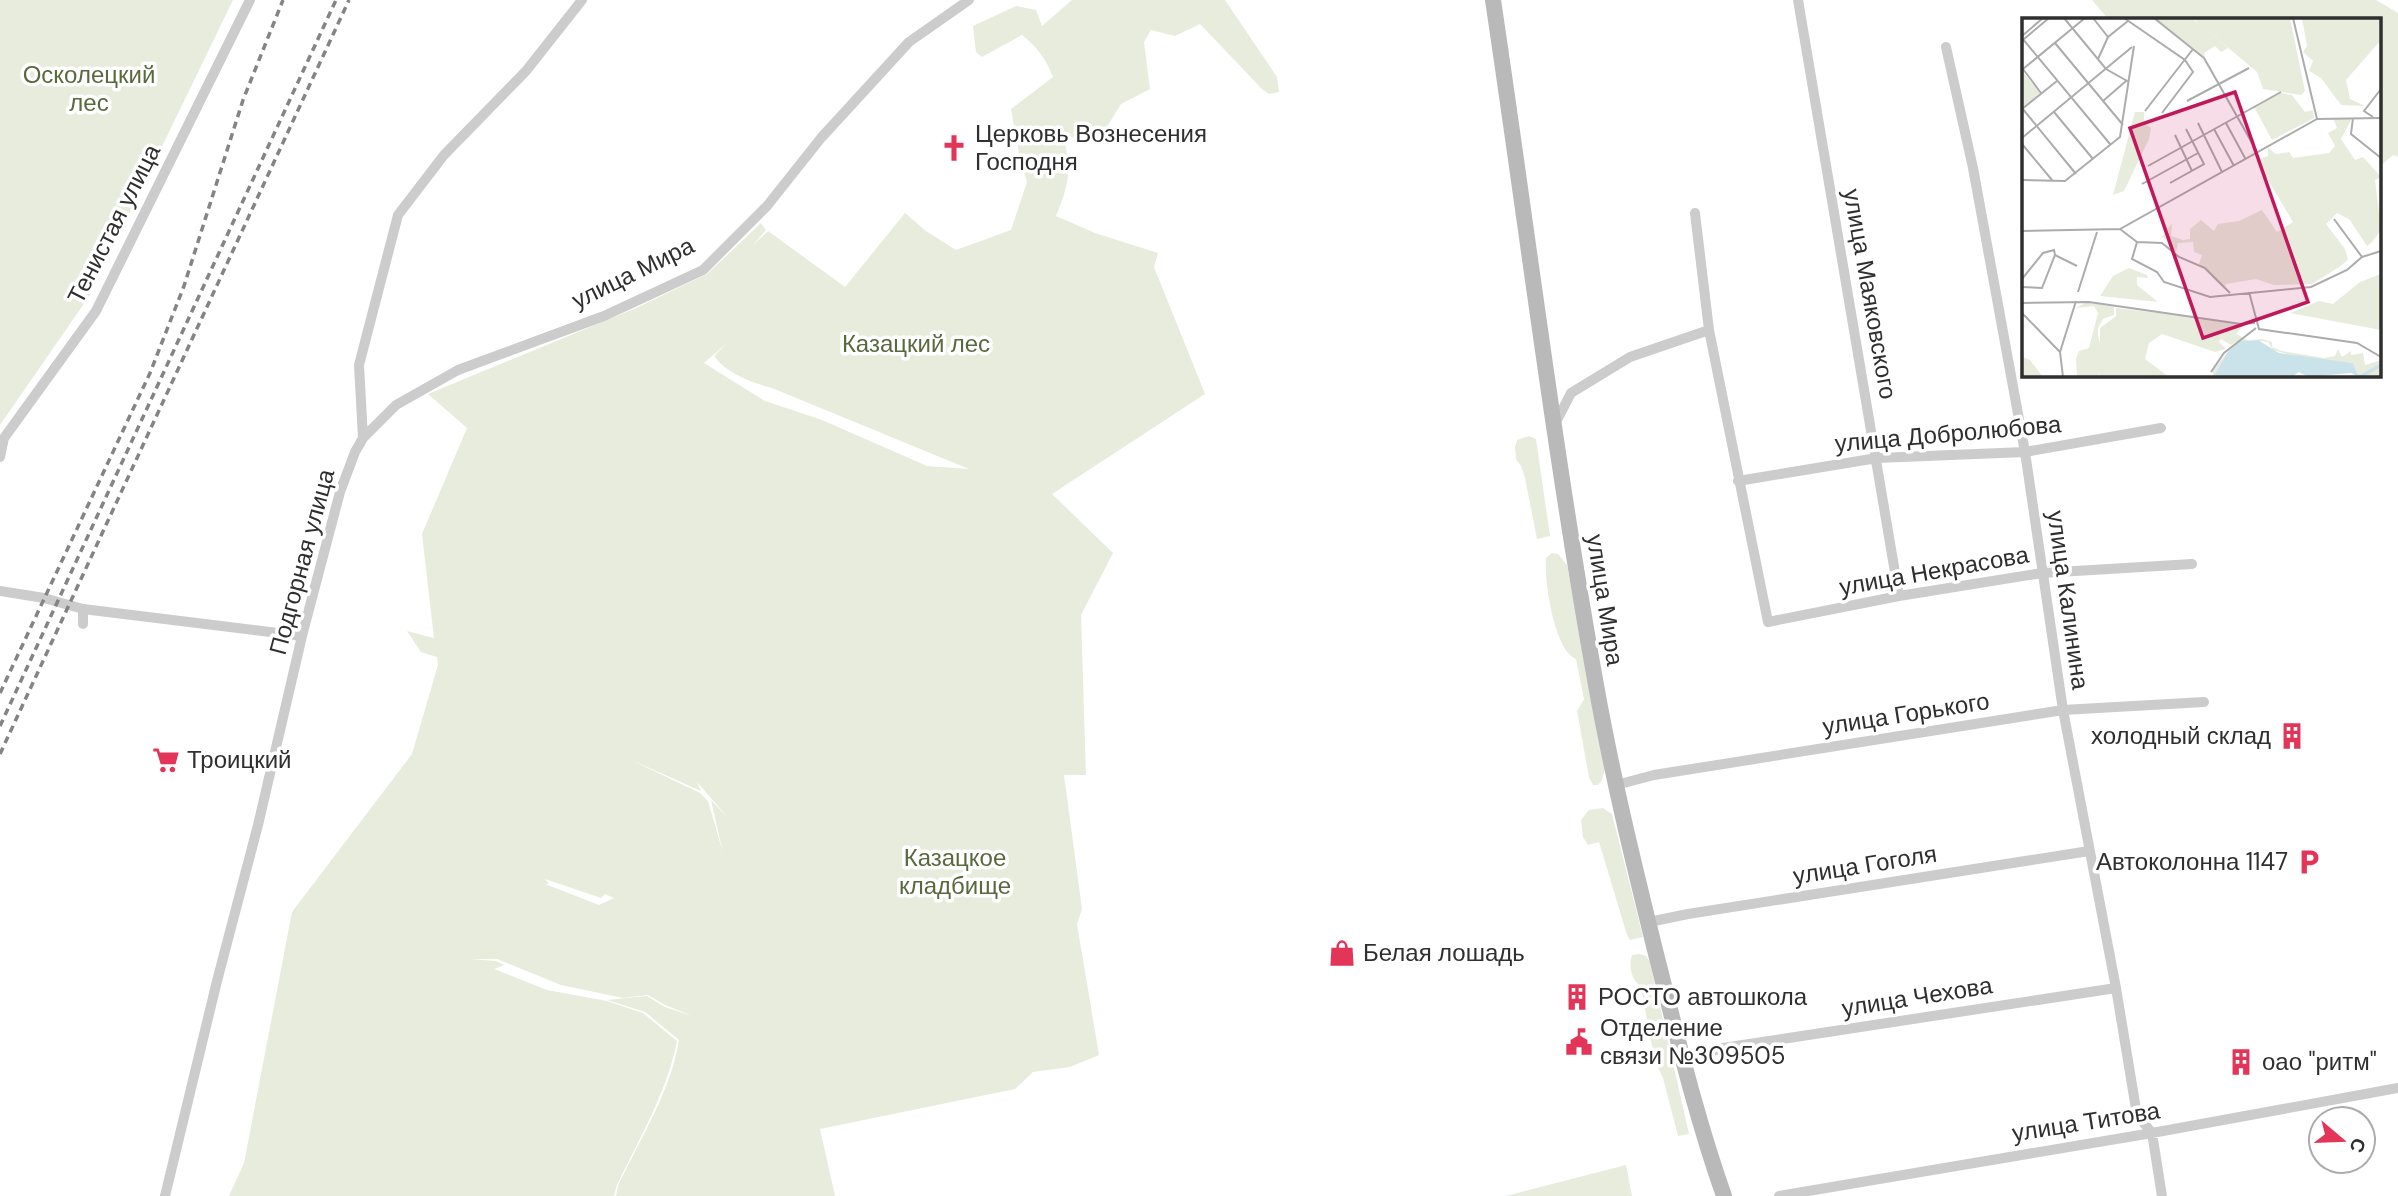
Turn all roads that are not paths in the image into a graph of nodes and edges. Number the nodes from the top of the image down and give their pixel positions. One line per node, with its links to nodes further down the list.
1 (250, 0): 13 (street, Тенистая улица)
2 (582, 0): 11 (street, Подгорная улица)
3 (969, 0): 11 (street, улица Мира)
4 (1493, 0): 9 (main road, улица Мира)
5 (1798, 0): 14 (street, улица Маяковского)
6 (1946, 47): 12 (street, улица Калинина)
7 (1695, 213): 8 (street)
8 (1709, 330): 9 (street); 15 (street)
9 (1555, 424): 25 (main road, улица Мира)
10 (2161, 428): 12 (street, улица Добролюбова)
11 (363, 438): 22 (street, Подгорная улица)
12 (2025, 452): 14 (street, улица Добролюбова); 17 (street, улица Калинина)
13 (0, 457)
14 (1877, 458): 15 (street, улица Добролюбова); 19 (street, улица Маяковского)
15 (1738, 481): 19 (street, улица Некрасова)
16 (2192, 564): 17 (street, улица Некрасова)
17 (2042, 573): 19 (street, улица Некрасова); 24 (street, улица Калинина)
18 (0, 591): 20 (street)
19 (1899, 596)
20 (83, 609): 21 (street); 22 (street)
21 (83, 624)
22 (302, 636): 32 (street, Подгорная улица)
23 (2204, 702): 24 (street, улица Горького)
24 (2063, 710): 25 (street, улица Горького); 26 (street, улица Калинина)
25 (1616, 785): 27 (main road, улица Мира)
26 (2089, 851): 27 (street, улица Гоголя); 28 (street, улица Калинина)
27 (1648, 922): 29 (main road, улица Мира)
28 (2116, 988): 29 (street, улица Чехова); 31 (street, улица Калинина)
29 (1683, 1060): 33 (main road, улица Мира)
30 (2398, 1088): 31 (street, улица Титова)
31 (2152, 1133): 34 (street, улица Титова); 35 (street, улица Калинина)
32 (165, 1196)
33 (1724, 1196)
34 (1779, 1196)
35 (2162, 1196)

